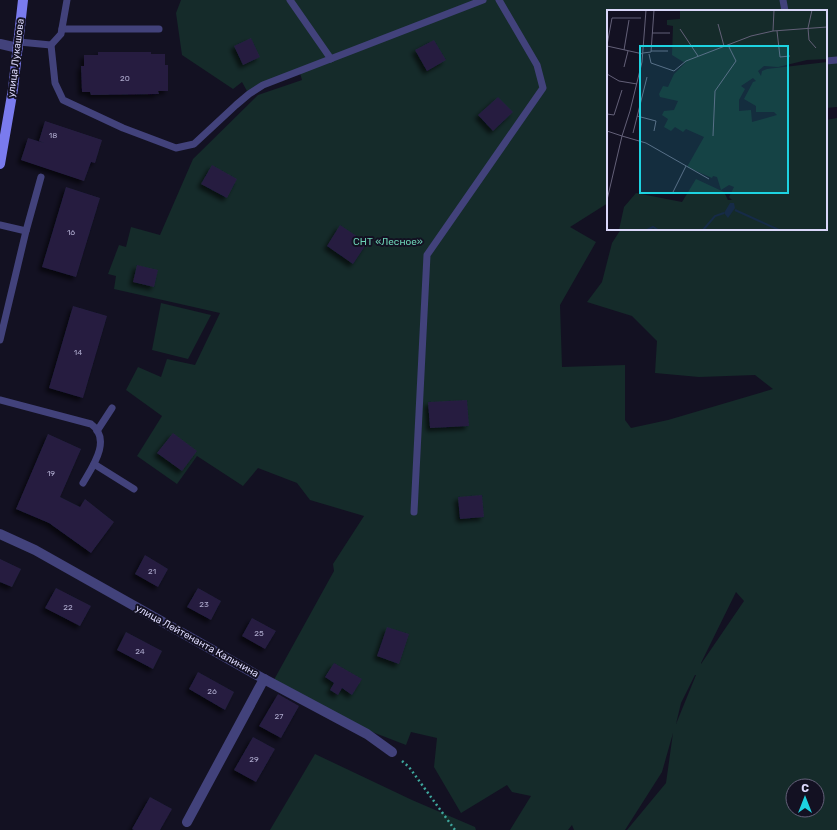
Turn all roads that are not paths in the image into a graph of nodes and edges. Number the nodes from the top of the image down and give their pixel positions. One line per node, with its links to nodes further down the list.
1 (23, 0): 11 (main road, улица Лукашова)
2 (67, 0): 8 (lane)
3 (290, 0): 13 (lane)
4 (499, 0): 27 (lane)
5 (783, 0): 7 (lane)
6 (479, 1): 13 (lane)
7 (785, 10)
8 (62, 29): 9 (lane); 12 (lane)
9 (159, 29)
10 (0, 44): 11 (street)
11 (18, 45): 12 (lane); 16 (main road, улица Лукашова)
12 (51, 45): 13 (lane)
13 (331, 59)
14 (837, 60): 15 (lane)
15 (827, 61)
16 (0, 164)
17 (41, 177): 19 (lane)
18 (0, 226): 19 (lane)
19 (26, 231): 20 (lane)
20 (0, 340)
21 (0, 400): 23 (lane)
22 (112, 408): 23 (lane)
23 (97, 431): 24 (lane)
24 (94, 464): 25 (lane); 26 (lane)
25 (83, 483)
26 (134, 489)
27 (414, 512)
28 (0, 534): 29 (street, улица Лейтенанта Калинина)
29 (264, 679): 30 (street, улица Лейтенанта Калинина); 31 (street)
30 (392, 752)
31 (187, 822)

